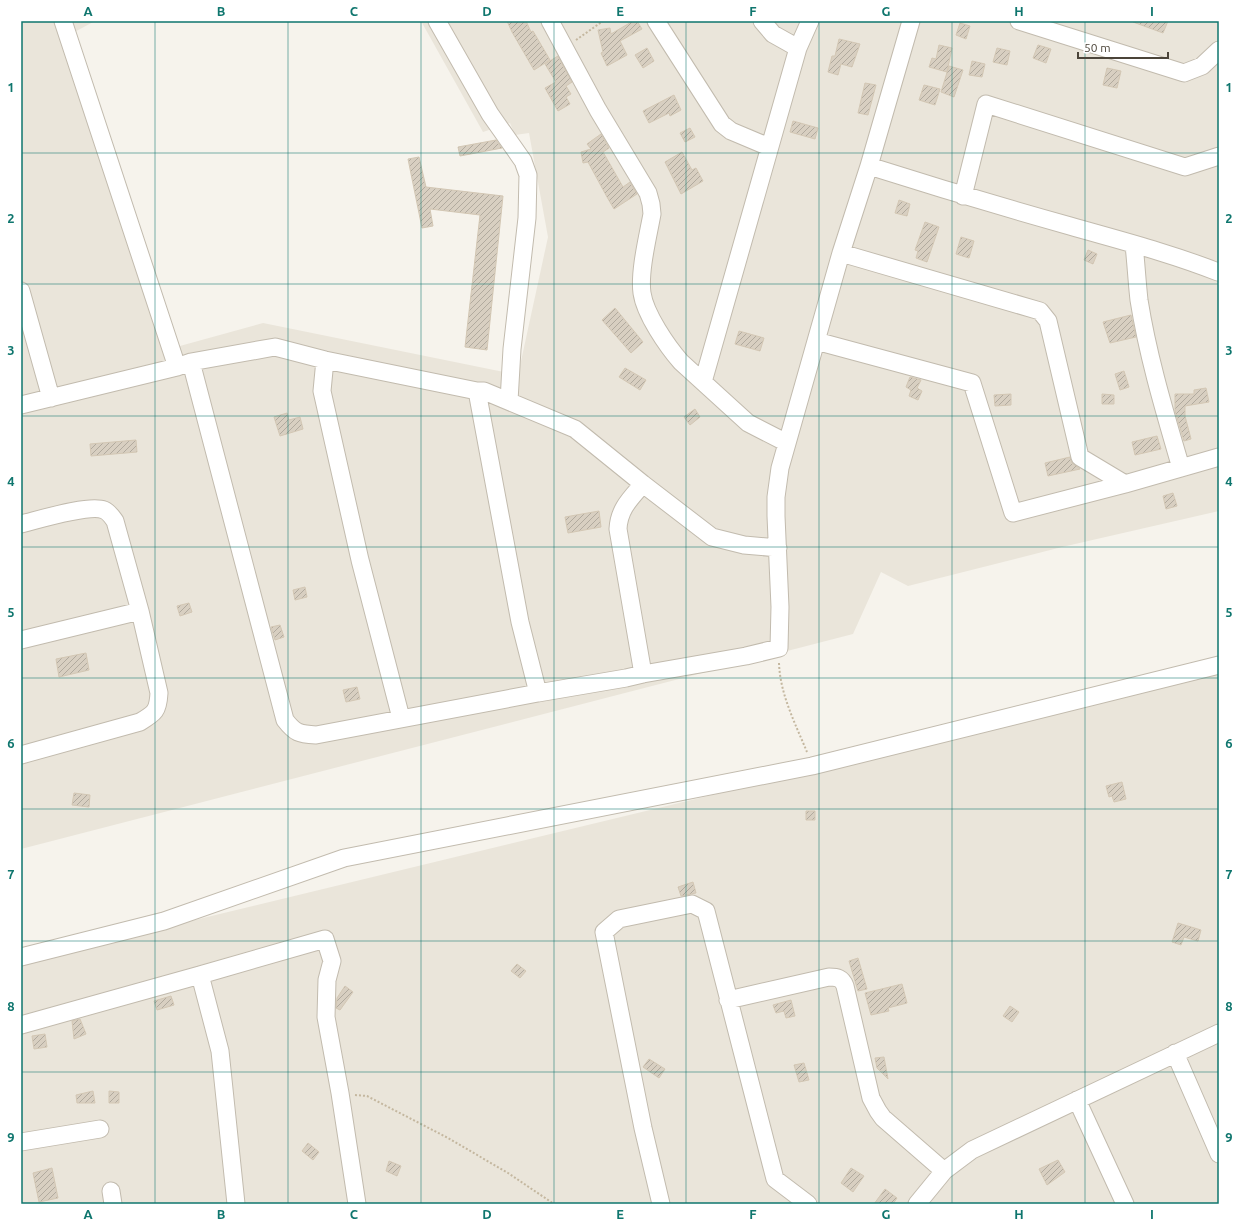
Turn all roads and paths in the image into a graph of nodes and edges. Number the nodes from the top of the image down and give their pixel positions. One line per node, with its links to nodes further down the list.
1 (63, 21): 23 (street)
2 (437, 21): 27 (street)
3 (550, 21): 10 (street)
4 (603, 21): 10 (path)
5 (656, 21): 13 (street)
6 (762, 21): 11 (street)
7 (810, 21): 11 (street)
8 (911, 21): 15 (street)
9 (1019, 21): 12 (street)
10 (565, 48): 24 (street)
11 (798, 48): 13 (street)
12 (1219, 50)
13 (769, 147): 24 (street)
14 (1219, 156): 16 (street)
15 (869, 166): 16 (street); 18 (street)
16 (963, 196): 17 (street)
17 (1134, 245): 19 (street); 31 (street)
18 (841, 253): 21 (street); 33 (street)
19 (1219, 274)
20 (21, 291): 26 (street)
21 (816, 341): 29 (street); 33 (street)
22 (325, 360): 23 (street); 25 (street); 42 (street)
23 (184, 365): 26 (street); 42 (street)
24 (703, 382): 29 (street)
25 (478, 391): 27 (street); 41 (street)
26 (51, 398): 28 (street)
27 (509, 401): 32 (street)
28 (21, 405)
29 (787, 443): 35 (street)
30 (1219, 457): 31 (street)
31 (1181, 468): 33 (street)
32 (643, 484): 35 (street); 40 (street)
33 (1125, 484)
34 (21, 524): 36 (street)
35 (778, 548): 38 (street)
36 (140, 611): 37 (street); 43 (street)
37 (21, 640)
38 (779, 648): 40 (street); 44 (path)
39 (1219, 665): 44 (street)
40 (643, 674): 41 (street)
41 (538, 692): 42 (street)
42 (401, 718)
43 (21, 755)
44 (812, 766): 45 (street)
45 (21, 957)
46 (200, 975): 48 (street); 51 (street); 57 (street)
47 (728, 1000): 56 (street); 60 (street); 61 (street)
48 (21, 1025)
49 (1219, 1033): 50 (street)
50 (1175, 1054): 52 (street); 55 (street)
51 (340, 1093): 58 (street); 59 (path)
52 (1077, 1100): 56 (street); 63 (street)
53 (100, 1129): 54 (street)
54 (21, 1142)
55 (1219, 1154)
56 (944, 1171): 62 (street)
57 (236, 1204)
58 (357, 1204)
59 (554, 1204)
60 (661, 1204)
61 (808, 1204)
62 (917, 1204)
63 (1124, 1204)

